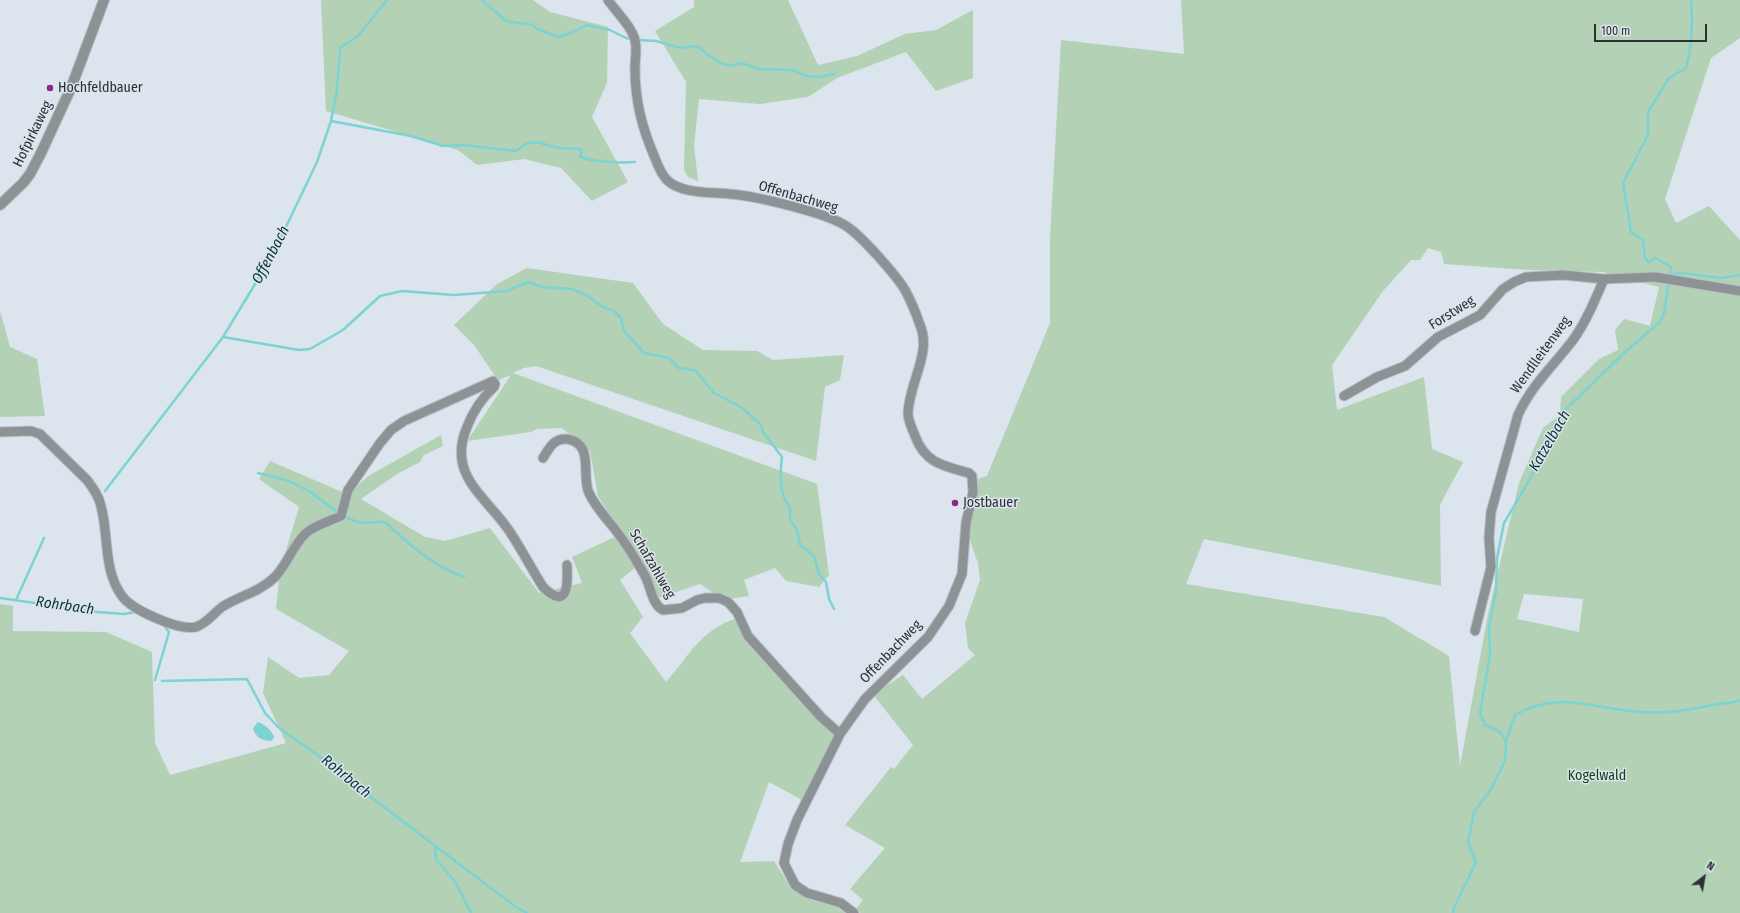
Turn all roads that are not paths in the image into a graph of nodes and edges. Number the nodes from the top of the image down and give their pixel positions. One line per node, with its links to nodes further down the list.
1 (104, 0): 3 (street, Hofpirkaweg)
2 (608, 0): 11 (street, Offenbachweg)
3 (0, 204)
4 (1604, 280): 5 (street); 6 (street, Forstweg); 10 (street, Wendlleitenweg)
5 (1740, 291)
6 (1344, 396)
7 (0, 432): 9 (street)
8 (543, 458): 11 (street, Schafzahlweg)
9 (567, 566)
10 (1475, 630)
11 (840, 734): 12 (street, Offenbachweg)
12 (854, 913)

